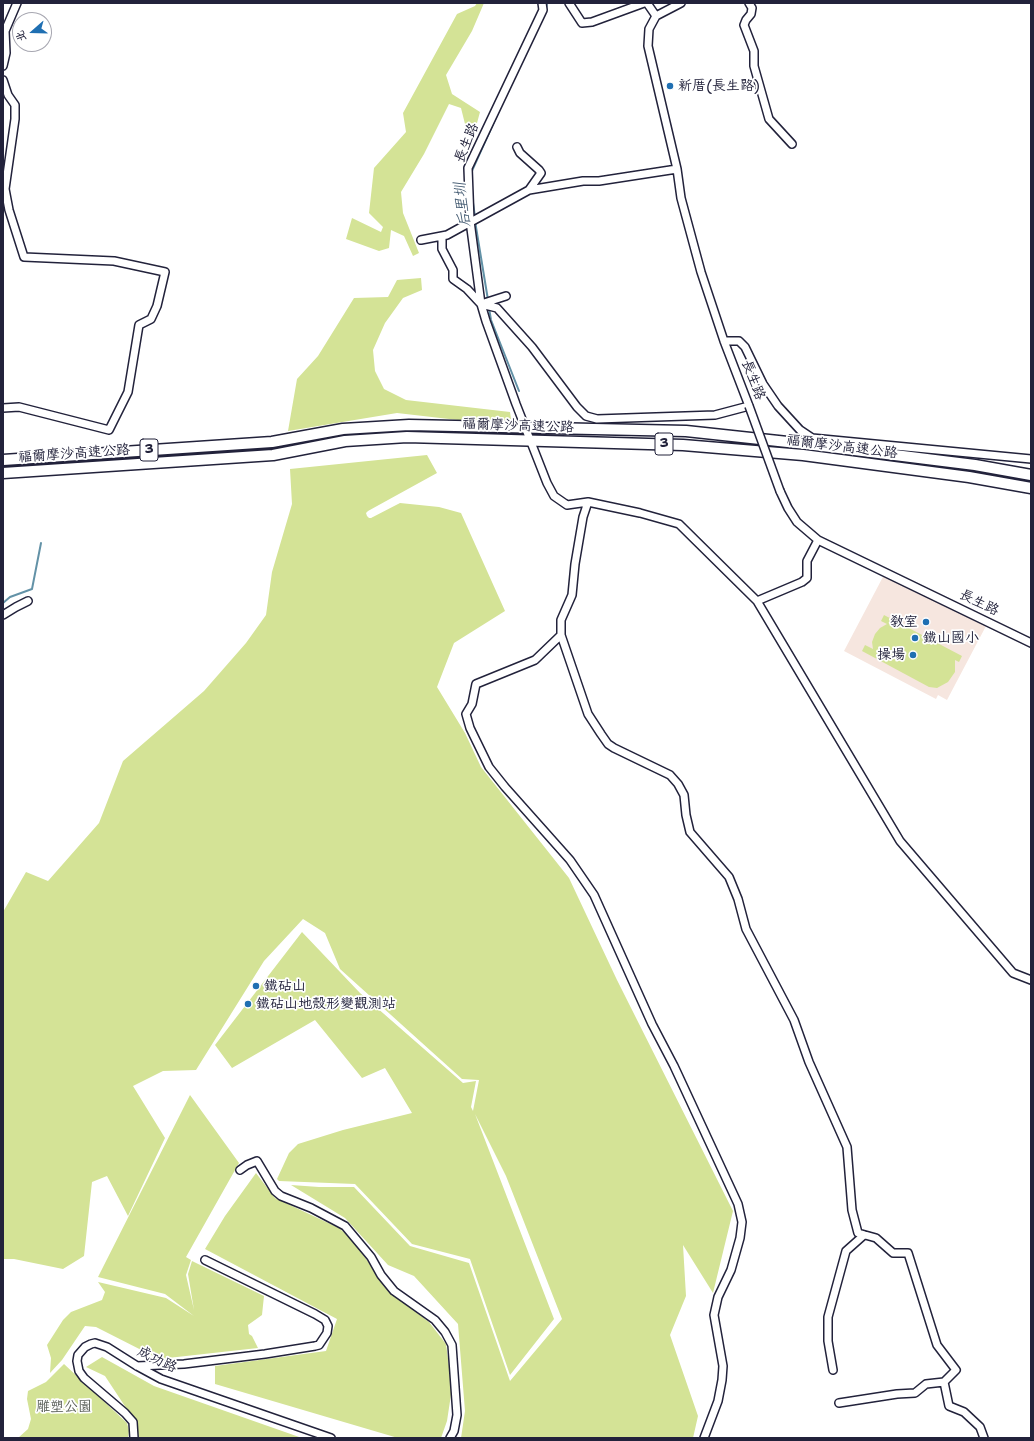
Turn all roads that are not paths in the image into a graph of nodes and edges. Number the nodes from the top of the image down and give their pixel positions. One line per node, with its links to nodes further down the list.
1 (17, 3): 9 (street)
2 (542, 3): 15 (street, 長生路)
3 (569, 3): 4 (street)
4 (644, 3)
5 (647, 3): 8 (street)
6 (681, 3): 8 (street)
7 (750, 3): 11 (street)
8 (656, 16): 13 (street, 長生路)
9 (3, 66)
10 (3, 80): 22 (street)
11 (792, 144)
12 (517, 147): 14 (street)
13 (677, 169): 14 (street); 20 (street, 長生路)
14 (528, 190): 15 (street)
15 (470, 222): 16 (street); 19 (street, 長生路)
16 (442, 236): 17 (street); 19 (street)
17 (421, 240)
18 (506, 296): 19 (street)
19 (481, 304): 21 (street); 28 (street, 長生路)
20 (724, 340): 21 (street, 長生路); 23 (street)
21 (749, 406): 29 (street, 長生路, bridge)
22 (3, 408)
23 (1031, 459)
24 (3, 460): 26 (highway, 福爾摩沙高速公路 / 3)
25 (3, 473): 27 (highway, 福爾摩沙高速公路 / 3)
26 (1031, 474)
27 (1031, 488)
28 (588, 502): 31 (street); 33 (street)
29 (818, 540): 31 (street); 34 (street, 長生路)
30 (28, 601): 32 (street)
31 (757, 601): 35 (street)
32 (3, 615)
33 (561, 635): 37 (street); 46 (street)
34 (1031, 643)
35 (1031, 980)
36 (240, 1170): 45 (street)
37 (864, 1234): 40 (street); 41 (street)
38 (205, 1260): 39 (street)
39 (137, 1366): 43 (street, 成功路); 44 (street, 成功路)
40 (833, 1370)
41 (944, 1382): 42 (street); 47 (street)
42 (839, 1404)
43 (134, 1438)
44 (331, 1438)
45 (450, 1438)
46 (704, 1438)
47 (984, 1438)

